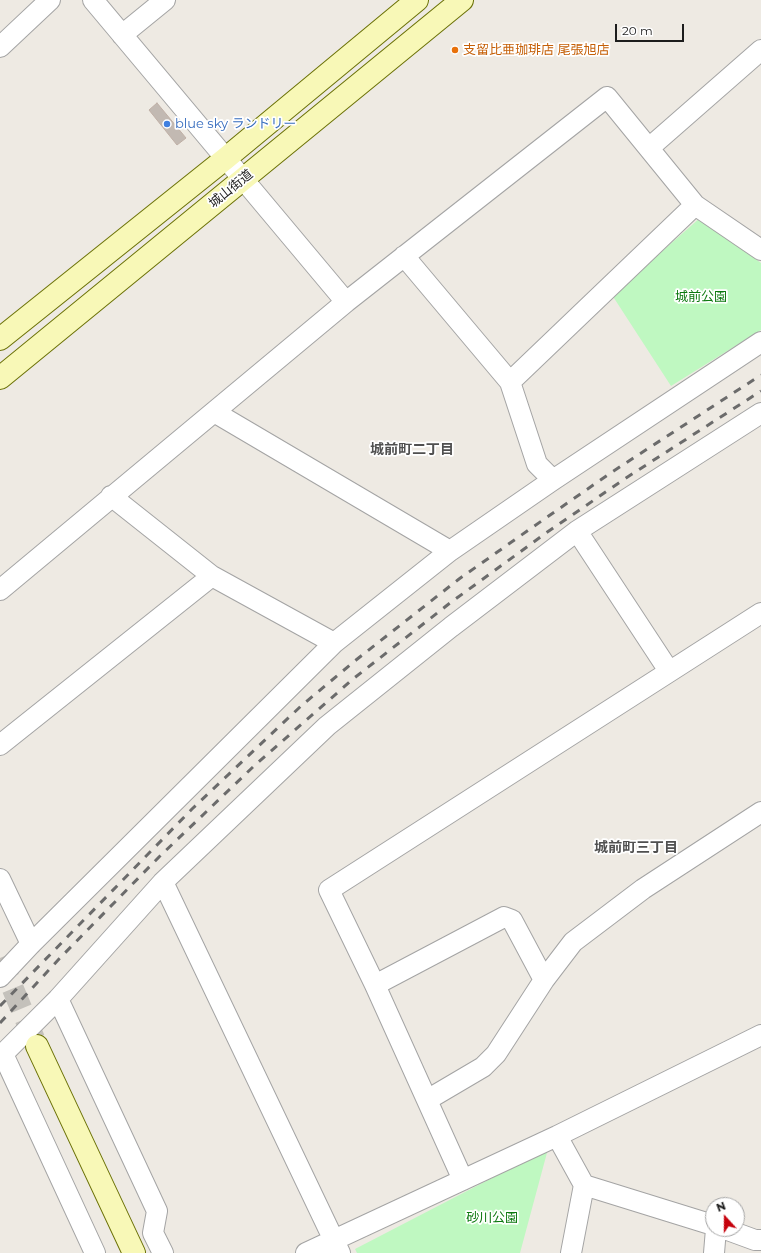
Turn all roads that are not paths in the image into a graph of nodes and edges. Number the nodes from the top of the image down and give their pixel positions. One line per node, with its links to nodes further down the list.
1 (50, 0): 7 (street)
2 (93, 0): 6 (street)
3 (165, 0): 6 (street)
4 (417, 0): 10 (street, 城山街道)
5 (462, 0): 11 (street, 城山街道)
6 (122, 35): 10 (street)
7 (0, 47)
8 (761, 50): 9 (street)
9 (649, 148): 12 (street); 14 (street)
10 (225, 159): 11 (street); 16 (street, 城山街道)
11 (242, 180): 15 (street); 18 (street, 城山街道)
12 (695, 205): 13 (street); 19 (street)
13 (759, 244)
14 (404, 256): 15 (street); 19 (street)
15 (346, 302): 20 (street)
16 (0, 339)
17 (761, 342): 22 (street)
18 (0, 378)
19 (510, 382): 22 (street)
20 (214, 412): 23 (street); 25 (street)
21 (761, 413): 24 (street)
22 (553, 480): 25 (street)
23 (111, 496): 26 (street); 27 (street)
24 (576, 531): 30 (street); 34 (street)
25 (450, 551): 29 (street)
26 (212, 576): 29 (street); 31 (street)
27 (0, 590)
28 (761, 613): 30 (street)
29 (334, 643): 35 (street)
30 (669, 671): 38 (street)
31 (0, 745)
32 (761, 812): 37 (street)
33 (0, 879): 35 (street)
34 (163, 882): 39 (street); 51 (street)
35 (31, 944): 36 (street)
36 (0, 977)
37 (544, 980): 38 (street); 43 (street)
38 (375, 985): 43 (street)
39 (58, 999): 42 (street); 54 (street)
40 (761, 1035): 44 (street)
41 (37, 1046): 53 (street)
42 (2, 1055): 52 (street)
43 (427, 1100): 45 (street)
44 (557, 1136): 45 (street); 46 (street)
45 (463, 1180): 51 (street)
46 (584, 1185): 47 (street); 56 (street)
47 (705, 1222)
48 (745, 1236): 50 (street)
49 (715, 1237): 57 (street)
50 (761, 1240)
51 (337, 1246): 55 (street)
52 (95, 1253)
53 (134, 1253)
54 (163, 1253)
55 (306, 1253)
56 (571, 1253)
57 (714, 1253)

